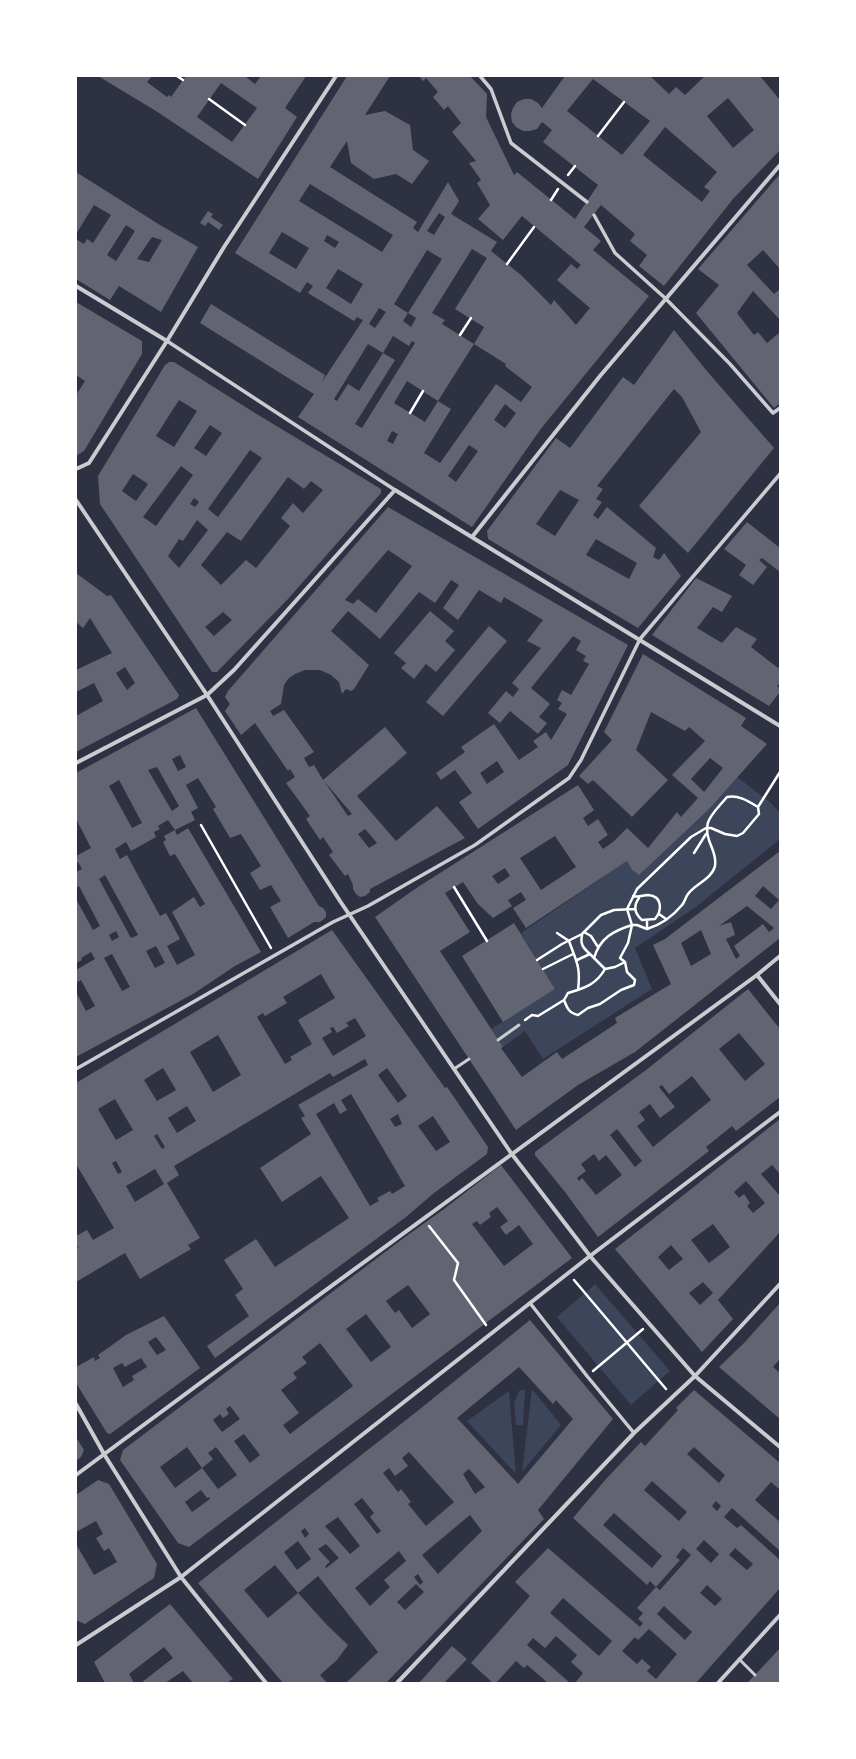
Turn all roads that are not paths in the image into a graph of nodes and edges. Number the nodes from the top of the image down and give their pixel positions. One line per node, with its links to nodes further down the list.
1 (336, 76): 8 (street)
2 (480, 76): 4 (street)
3 (780, 165): 7 (street)
4 (587, 202)
5 (594, 215): 7 (street)
6 (76, 286): 8 (street)
7 (665, 298): 9 (street); 14 (street)
8 (167, 341): 10 (street); 12 (street)
9 (780, 408)
10 (76, 469)
11 (780, 474): 15 (street)
12 (395, 490): 14 (street); 16 (street)
13 (76, 500): 16 (street)
14 (472, 537): 15 (street)
15 (640, 639): 17 (street); 19 (street)
16 (207, 695): 18 (street); 19 (street)
17 (780, 726)
18 (76, 763)
19 (349, 915): 26 (street); 27 (street)
20 (780, 956): 21 (street)
21 (757, 975): 22 (street); 29 (street)
22 (780, 1004)
23 (519, 1025): 24 (lane)
24 (498, 1040)
25 (469, 1059): 27 (lane)
26 (76, 1069)
27 (454, 1069): 29 (street)
28 (780, 1112): 30 (street)
29 (511, 1153): 30 (street); 37 (street)
30 (590, 1256): 32 (street); 33 (street)
31 (780, 1284): 33 (street)
32 (530, 1303): 35 (street); 39 (street)
33 (695, 1376): 35 (street); 36 (street)
34 (76, 1404): 37 (street)
35 (634, 1433): 45 (street)
36 (780, 1447)
37 (104, 1454): 38 (street); 39 (street)
38 (76, 1475)
39 (181, 1577): 41 (street); 44 (street)
40 (780, 1615): 42 (street)
41 (76, 1645)
42 (739, 1659): 43 (lane); 46 (street)
43 (755, 1674)
44 (266, 1683)
45 (397, 1683)
46 (718, 1683)

